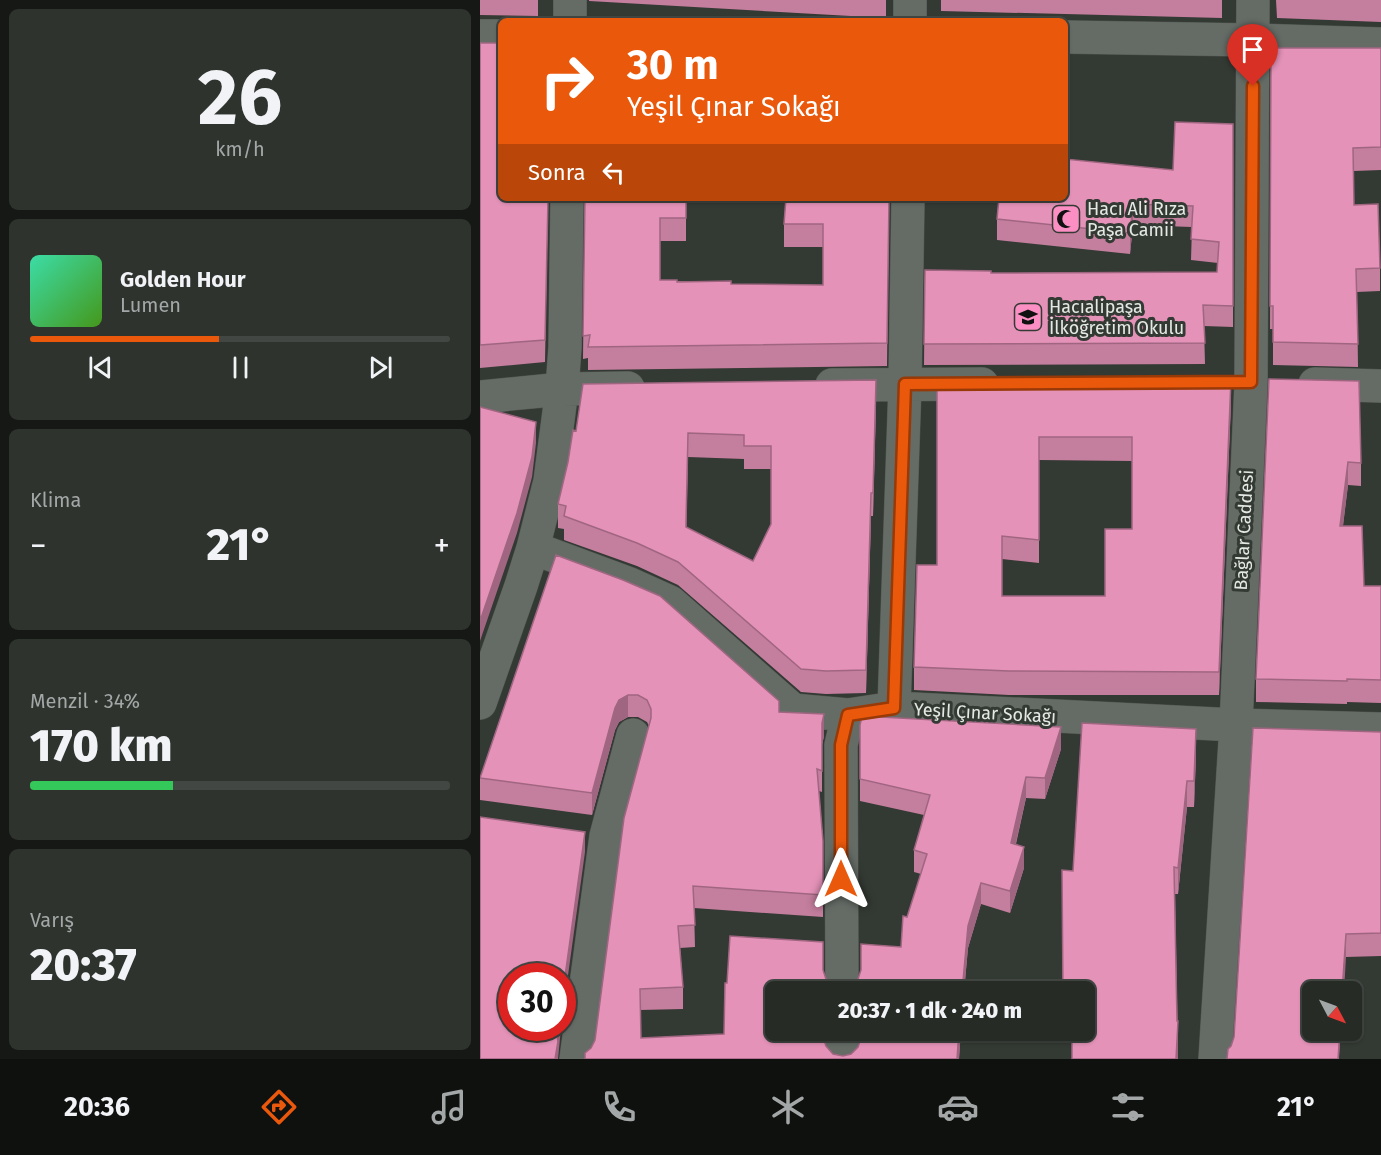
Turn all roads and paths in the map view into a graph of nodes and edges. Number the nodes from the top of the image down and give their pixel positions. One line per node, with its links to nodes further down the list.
1 (570, 0): 4 (street)
2 (910, 0): 5 (street)
3 (1253, 0): 9 (street, Bağlar Caddesi)
4 (570, 18)
5 (910, 18)
6 (480, 36): 7 (street)
7 (498, 36)
8 (1068, 37): 9 (street)
9 (1253, 40): 10 (street); 13 (street, Bağlar Caddesi)
10 (1381, 44)
11 (567, 201): 19 (street)
12 (908, 201): 14 (street)
13 (1258, 383): 17 (street); 25 (street, Bağlar Caddesi)
14 (905, 384): 15 (street); 16 (street); 23 (street)
15 (1010, 384)
16 (799, 386)
17 (1381, 386)
18 (657, 388): 19 (street)
19 (562, 389): 20 (street); 21 (street)
20 (480, 397)
21 (533, 548): 22 (street); 24 (street, Yeşil Çınar Sokağı)
22 (480, 703)
23 (894, 708): 24 (street, Yeşil Çınar Sokağı); 25 (street, Yeşil Çınar Sokağı)
24 (848, 715): 30 (street)
25 (1236, 725): 26 (street, Yeşil Çınar Sokağı); 34 (street, Bağlar Caddesi)
26 (1381, 729)
27 (633, 735): 29 (street)
28 (572, 831): 29 (street)
29 (606, 836): 32 (street)
30 (842, 981)
31 (842, 1041): 33 (street)
32 (576, 1059)
33 (842, 1059)
34 (1215, 1059)

